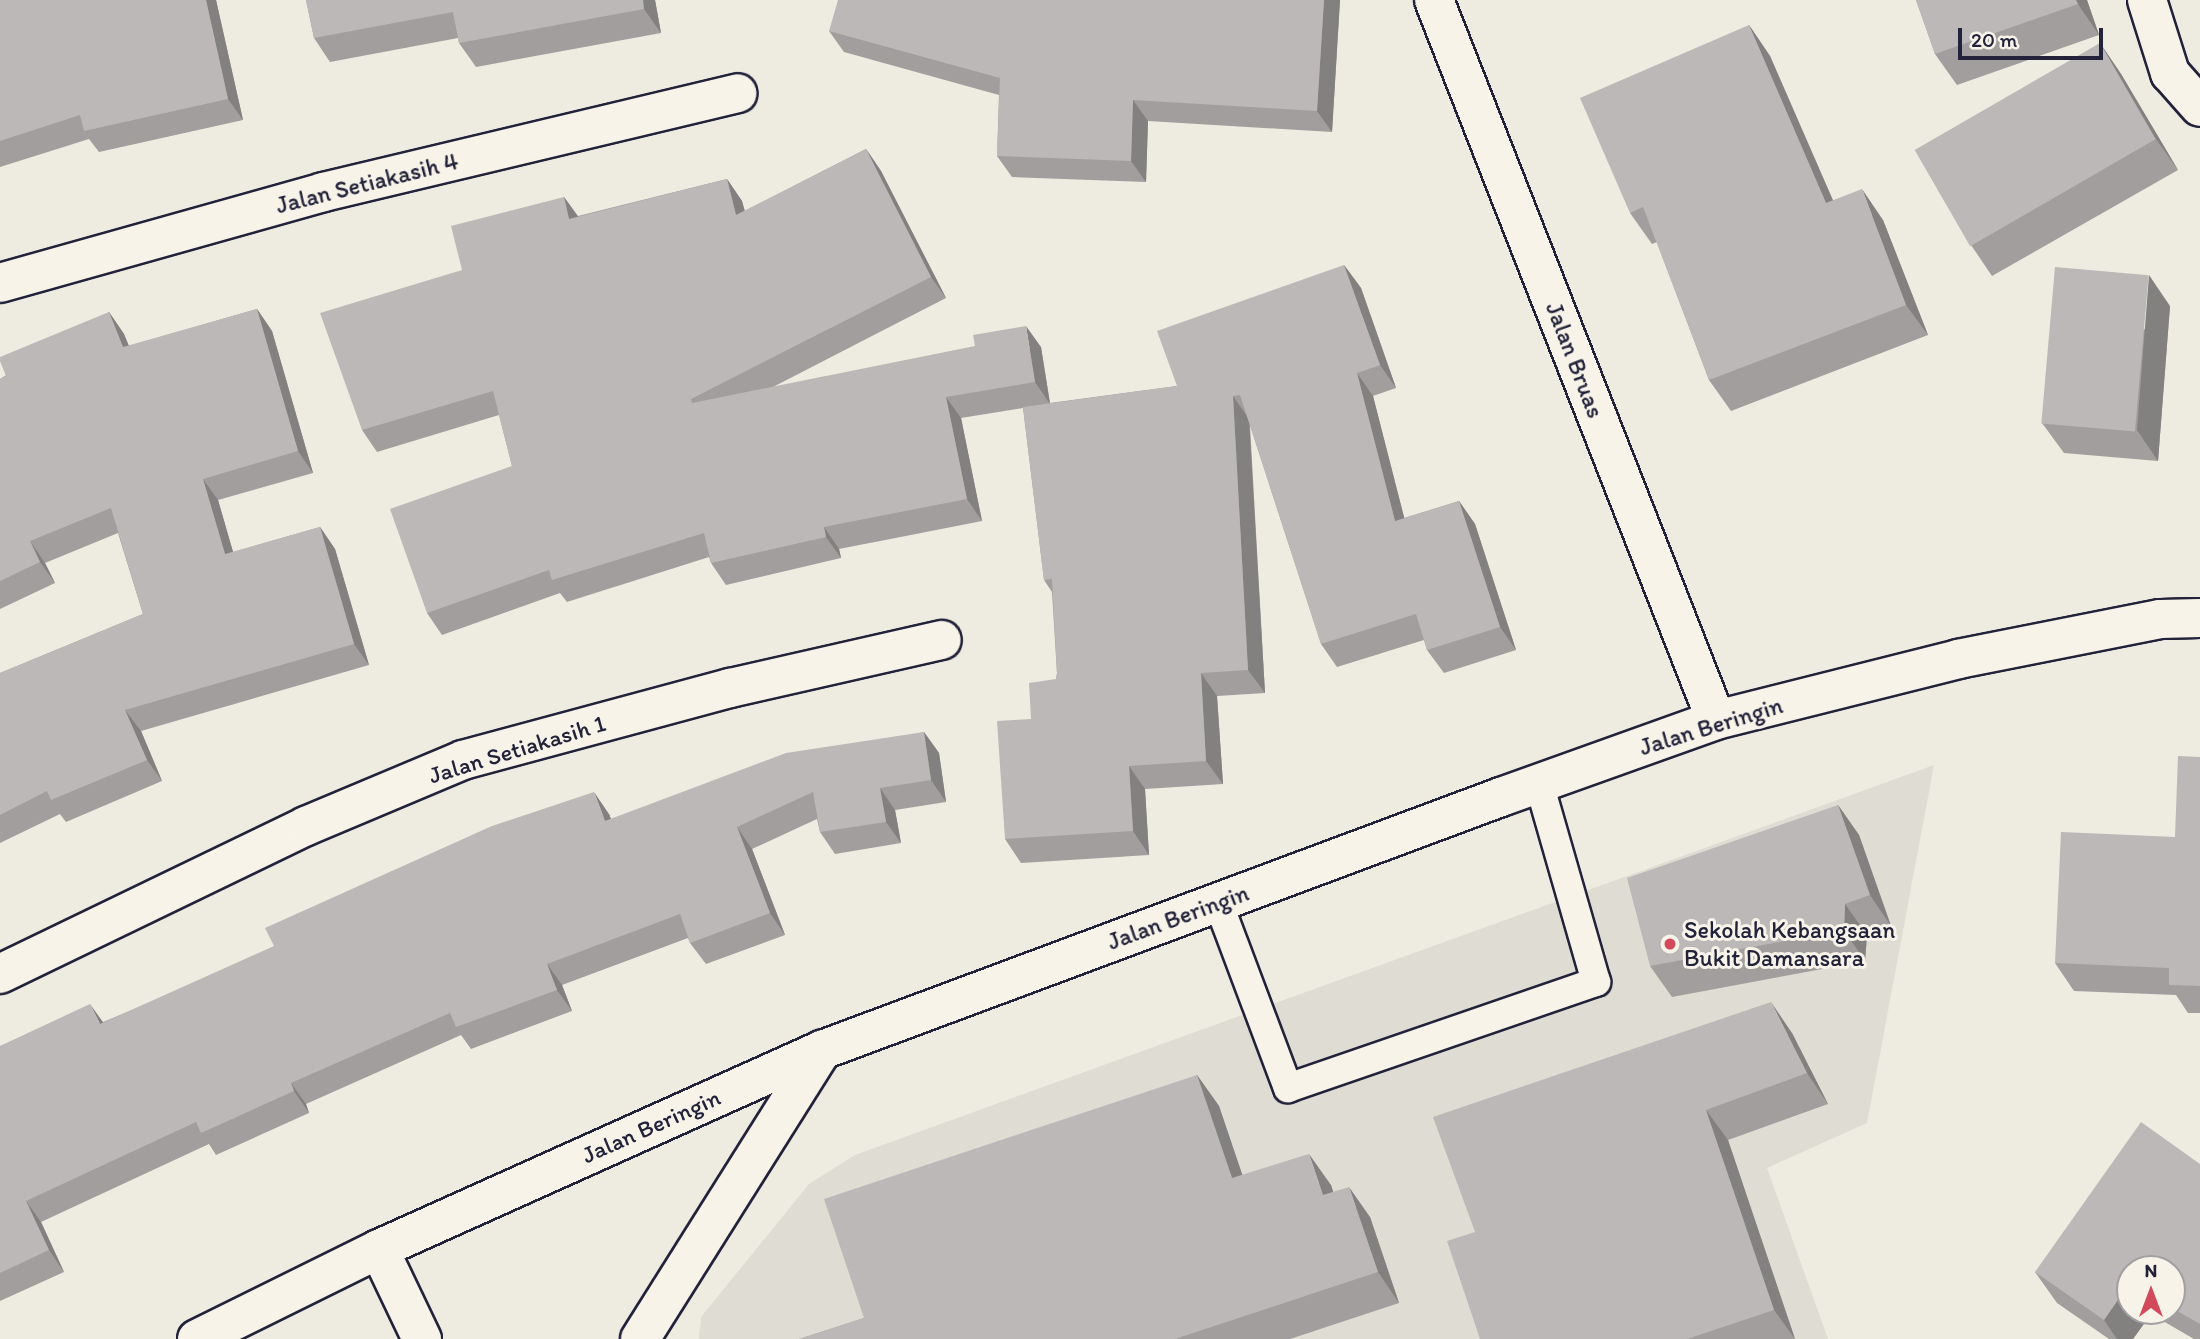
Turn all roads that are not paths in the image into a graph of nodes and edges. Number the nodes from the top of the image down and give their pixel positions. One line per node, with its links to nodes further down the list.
1 (1434, 0): 8 (street, Jalan Bruas)
2 (2147, 0): 4 (street)
3 (737, 93): 5 (street, Jalan Setiakasih 4)
4 (2200, 107)
5 (0, 283)
6 (2200, 618): 8 (street, Jalan Beringin)
7 (942, 640): 11 (street, Jalan Setiakasih 1)
8 (1716, 720): 9 (street, Jalan Beringin)
9 (1539, 783): 10 (street, Jalan Beringin); 10 (lane)
10 (1218, 902): 12 (street, Jalan Beringin)
11 (0, 974)
12 (822, 1049): 13 (street, Jalan Beringin); 16 (street)
13 (379, 1249): 14 (street, Jalan Beringin); 15 (street)
14 (197, 1339)
15 (422, 1339)
16 (640, 1339)

